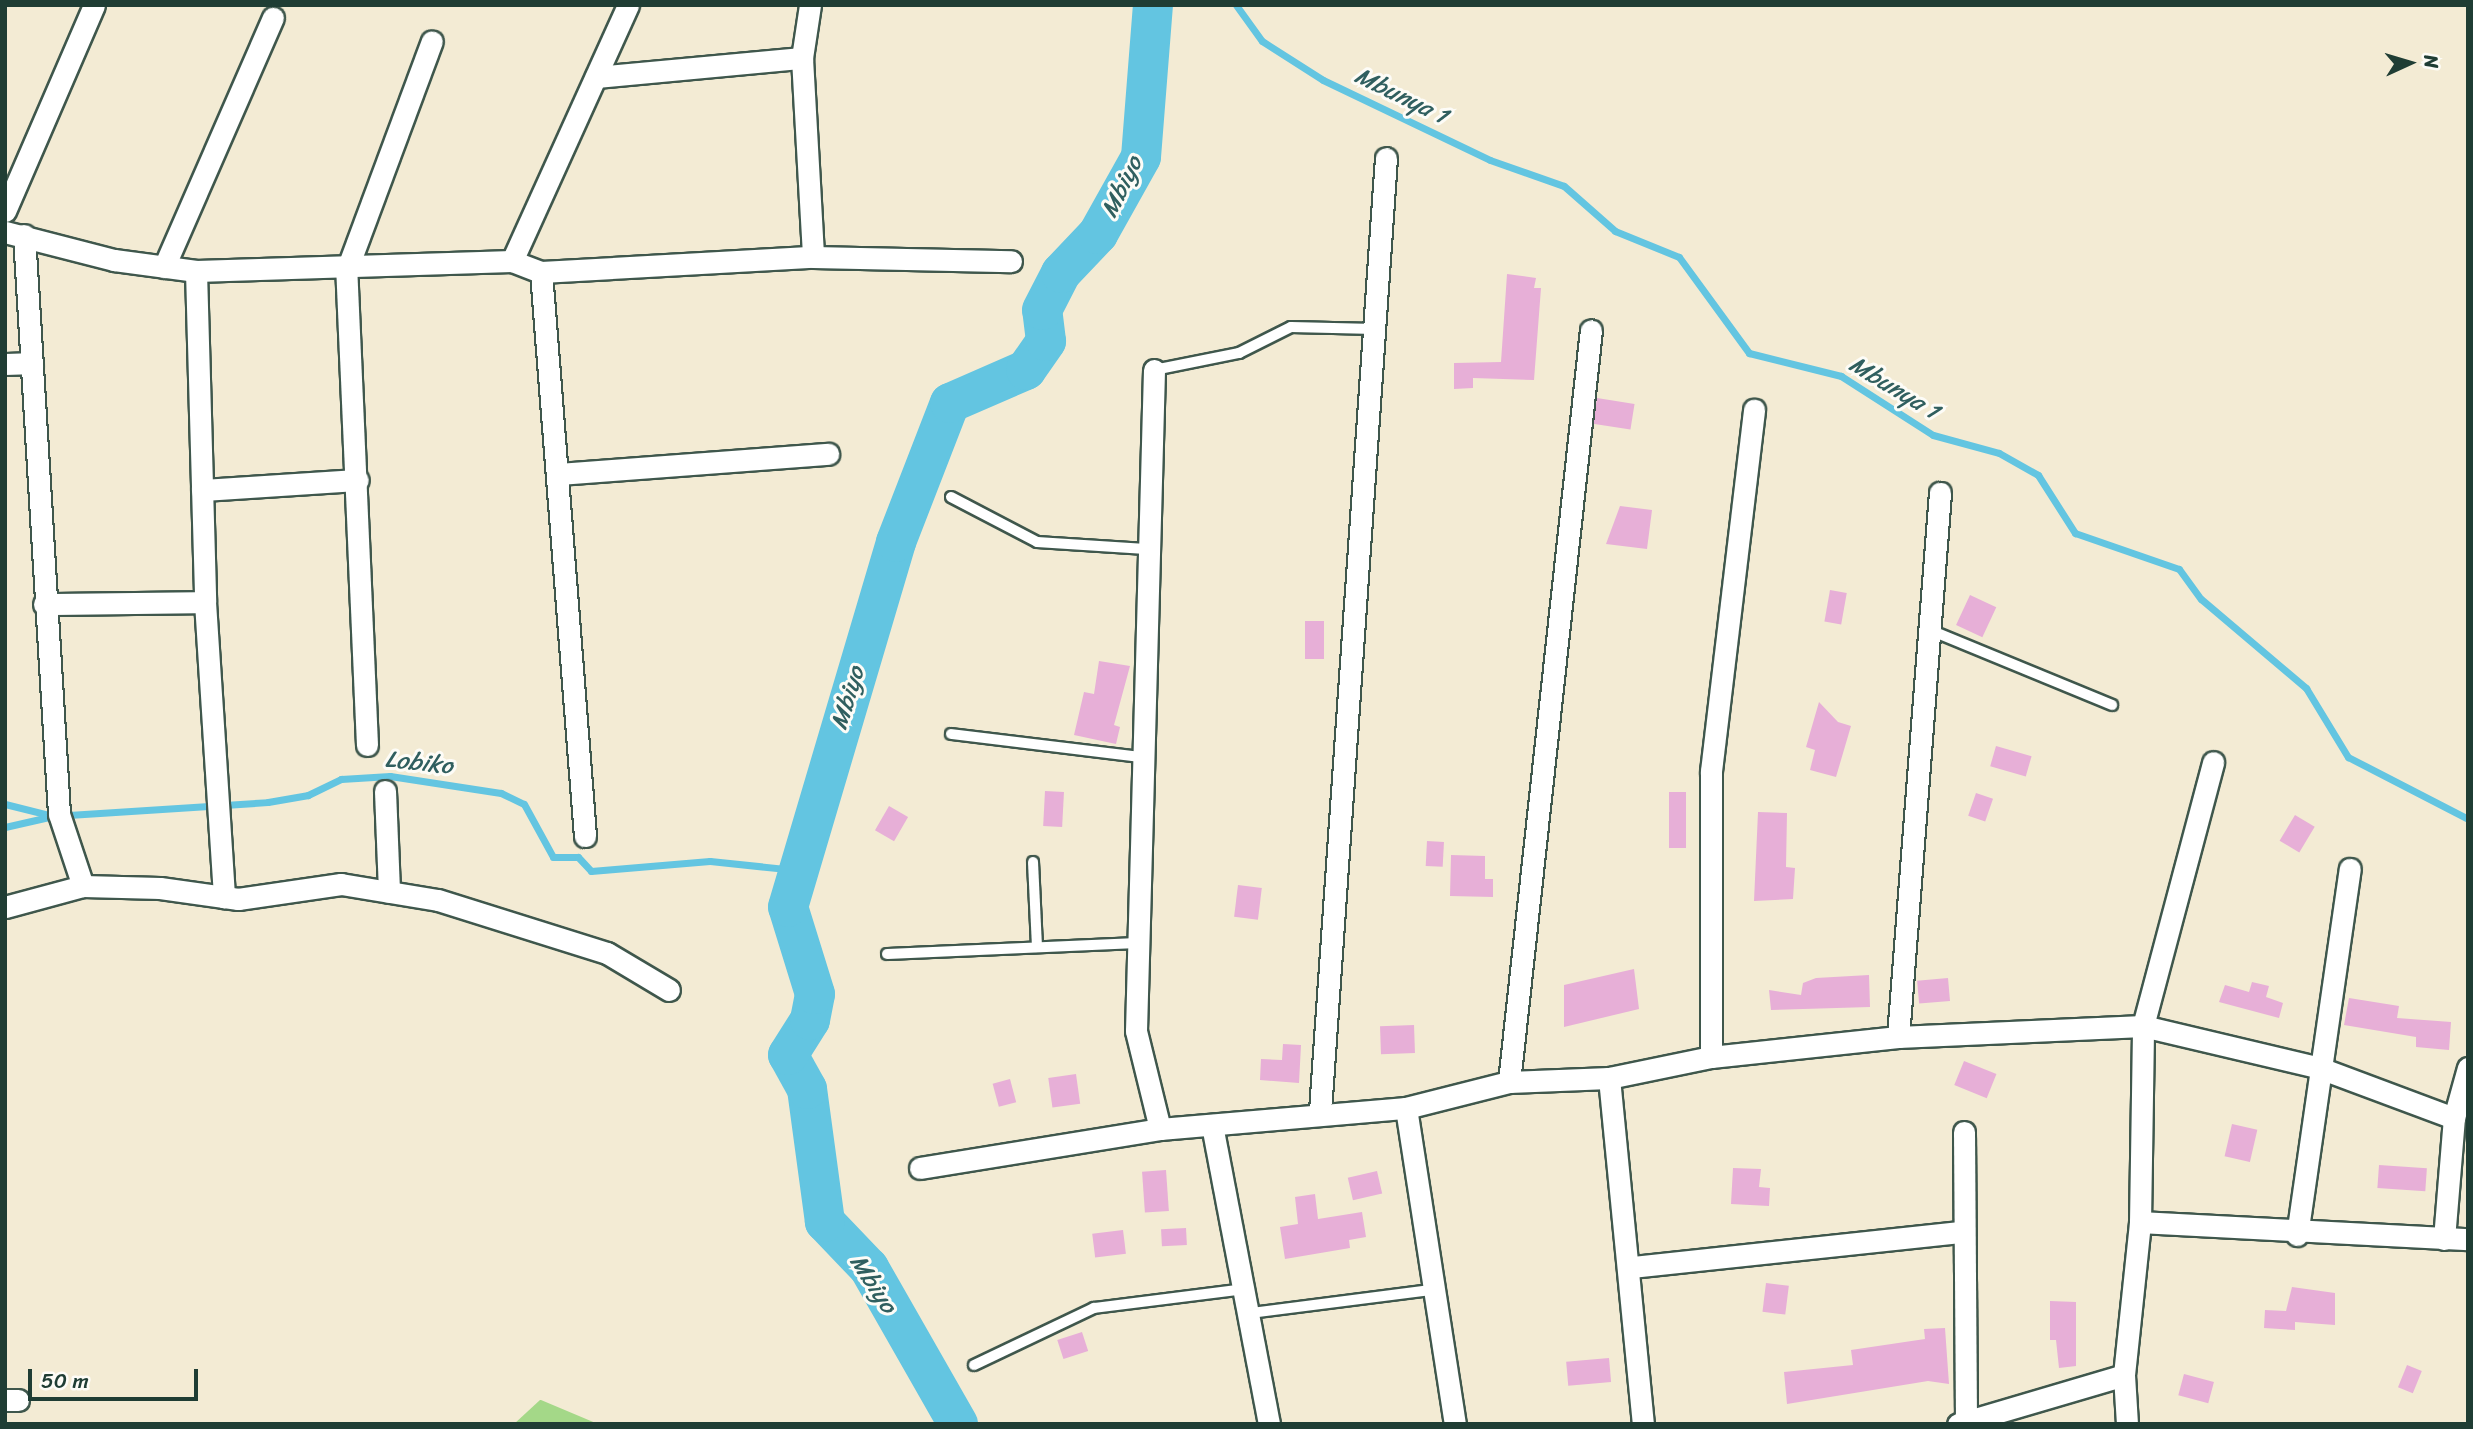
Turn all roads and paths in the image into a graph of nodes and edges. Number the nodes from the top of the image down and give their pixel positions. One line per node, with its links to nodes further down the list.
1 (94, 5): 9 (street)
2 (628, 5): 7 (street)
3 (810, 5): 6 (street)
4 (273, 18): 14 (street)
5 (432, 41): 16 (street)
6 (802, 58): 7 (street); 11 (street)
7 (596, 77): 12 (street)
8 (1386, 158): 18 (street)
9 (5, 211)
10 (14, 233): 14 (street); 20 (street)
11 (813, 257): 13 (street); 17 (street)
12 (512, 261): 16 (street); 17 (street)
13 (1011, 261)
14 (164, 267): 15 (street)
15 (196, 271): 16 (street); 27 (street)
16 (346, 272): 26 (street)
17 (541, 272): 25 (street)
18 (1375, 330): 22 (lane); 59 (street)
19 (1591, 330): 57 (street)
20 (32, 363): 21 (street); 32 (street)
21 (5, 364)
22 (1154, 370): 30 (street)
23 (1754, 410): 53 (street)
24 (828, 454): 25 (street)
25 (559, 474): 40 (street)
26 (358, 481): 27 (street); 36 (street)
27 (202, 490): 31 (street)
28 (1940, 493): 33 (street)
29 (951, 497): 30 (lane)
30 (1146, 549): 37 (street)
31 (205, 602): 32 (street); 45 (street)
32 (44, 604): 43 (street)
33 (1930, 630): 34 (lane); 52 (street)
34 (2112, 705)
35 (951, 734): 37 (lane)
36 (367, 745)
37 (1142, 757): 47 (street)
38 (2213, 762): 51 (street)
39 (385, 791): 44 (street)
40 (585, 836)
41 (1033, 862): 48 (lane)
42 (2350, 869): 54 (street)
43 (83, 886): 45 (street); 46 (street)
44 (389, 892): 45 (street); 50 (street)
45 (224, 897)
46 (5, 907)
47 (1138, 943): 48 (lane); 62 (street)
48 (1037, 947): 49 (lane)
49 (887, 954)
50 (669, 990)
51 (2143, 1026): 52 (street); 54 (street); 65 (street)
52 (1898, 1037): 53 (street)
53 (1711, 1057): 56 (street)
54 (2320, 1068): 60 (street); 67 (street)
55 (2468, 1068): 60 (street)
56 (1609, 1078): 57 (street); 70 (street)
57 (1509, 1082): 58 (street)
58 (1406, 1108): 59 (street); 72 (street)
59 (1320, 1111): 61 (street)
60 (2454, 1118): 68 (street)
61 (1212, 1125): 62 (street); 71 (street)
62 (1160, 1129): 64 (street)
63 (1964, 1132): 66 (street)
64 (920, 1168)
65 (2140, 1222): 67 (street); 75 (street)
66 (1961, 1232): 70 (street); 76 (street)
67 (2297, 1235): 68 (street)
68 (2444, 1239): 69 (street)
69 (2468, 1239)
70 (1632, 1267): 79 (street)
71 (1246, 1289): 73 (street); 74 (lane)
72 (1430, 1290): 73 (lane); 78 (street)
73 (1251, 1313): 77 (street)
74 (974, 1365)
75 (2124, 1375): 76 (street); 80 (street)
76 (1962, 1423)
77 (1269, 1424)
78 (1455, 1424)
79 (1643, 1424)
80 (2127, 1424)

